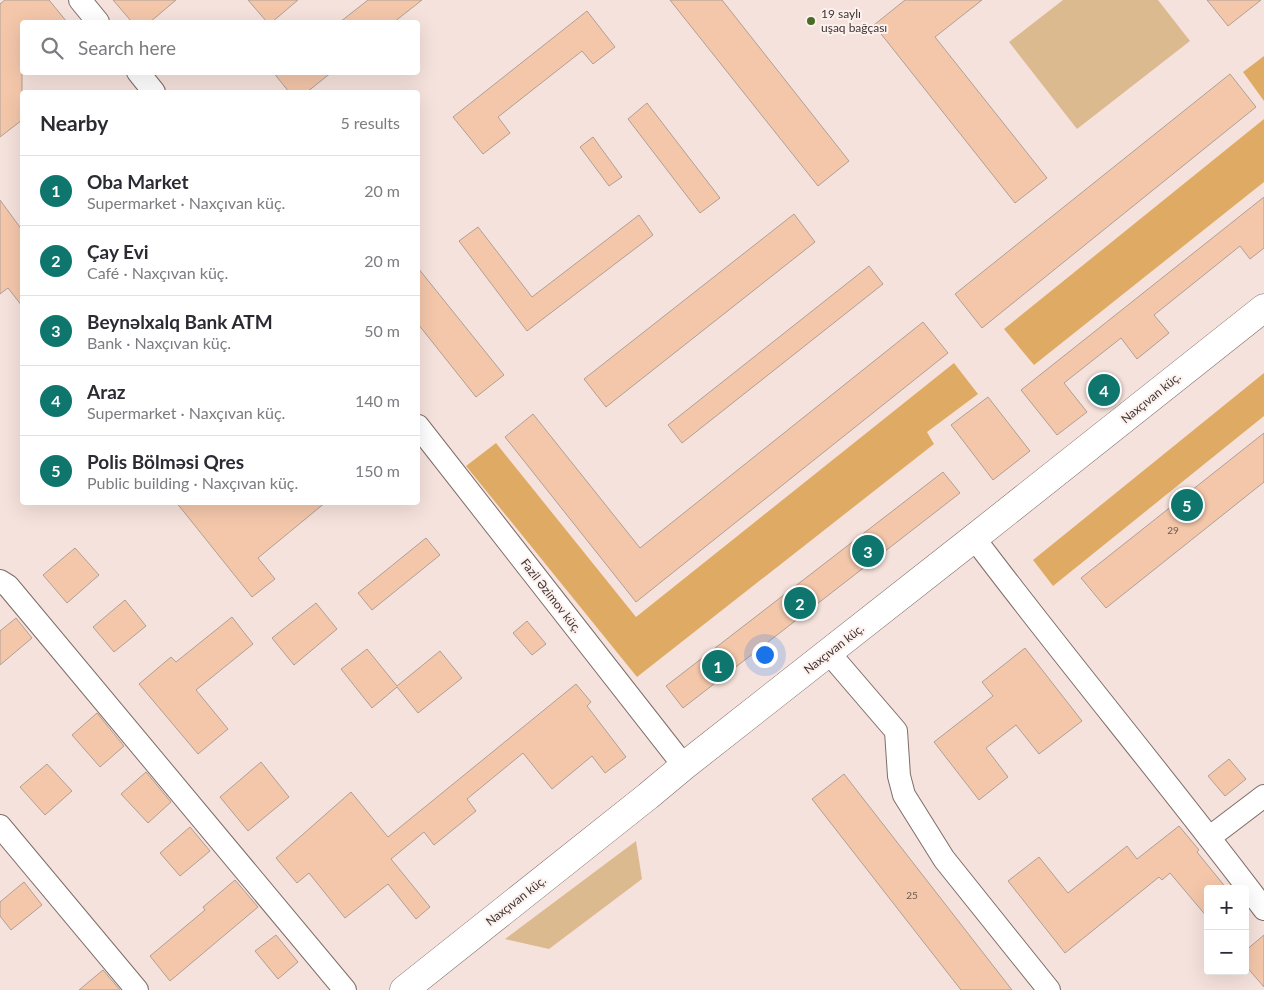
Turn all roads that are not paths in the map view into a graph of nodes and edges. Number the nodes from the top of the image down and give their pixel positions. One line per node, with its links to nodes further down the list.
1 (83, 1): 2 (street)
2 (97, 20)
3 (140, 75): 4 (street)
4 (152, 90)
5 (1264, 308): 7 (street, Naxçıvan küç.)
6 (420, 429): 10 (street, Fazil Əzimov küç.)
7 (974, 538): 9 (street, Naxçıvan küç.); 13 (street)
8 (0, 581): 15 (street)
9 (829, 653): 10 (street, Naxçıvan küç.); 18 (street)
10 (684, 766): 17 (street, Naxçıvan küç.)
11 (1264, 796): 13 (street)
12 (0, 826): 16 (street)
13 (1210, 837): 14 (street)
14 (1264, 910)
15 (339, 988)
16 (137, 990)
17 (404, 990)
18 (1049, 990)

